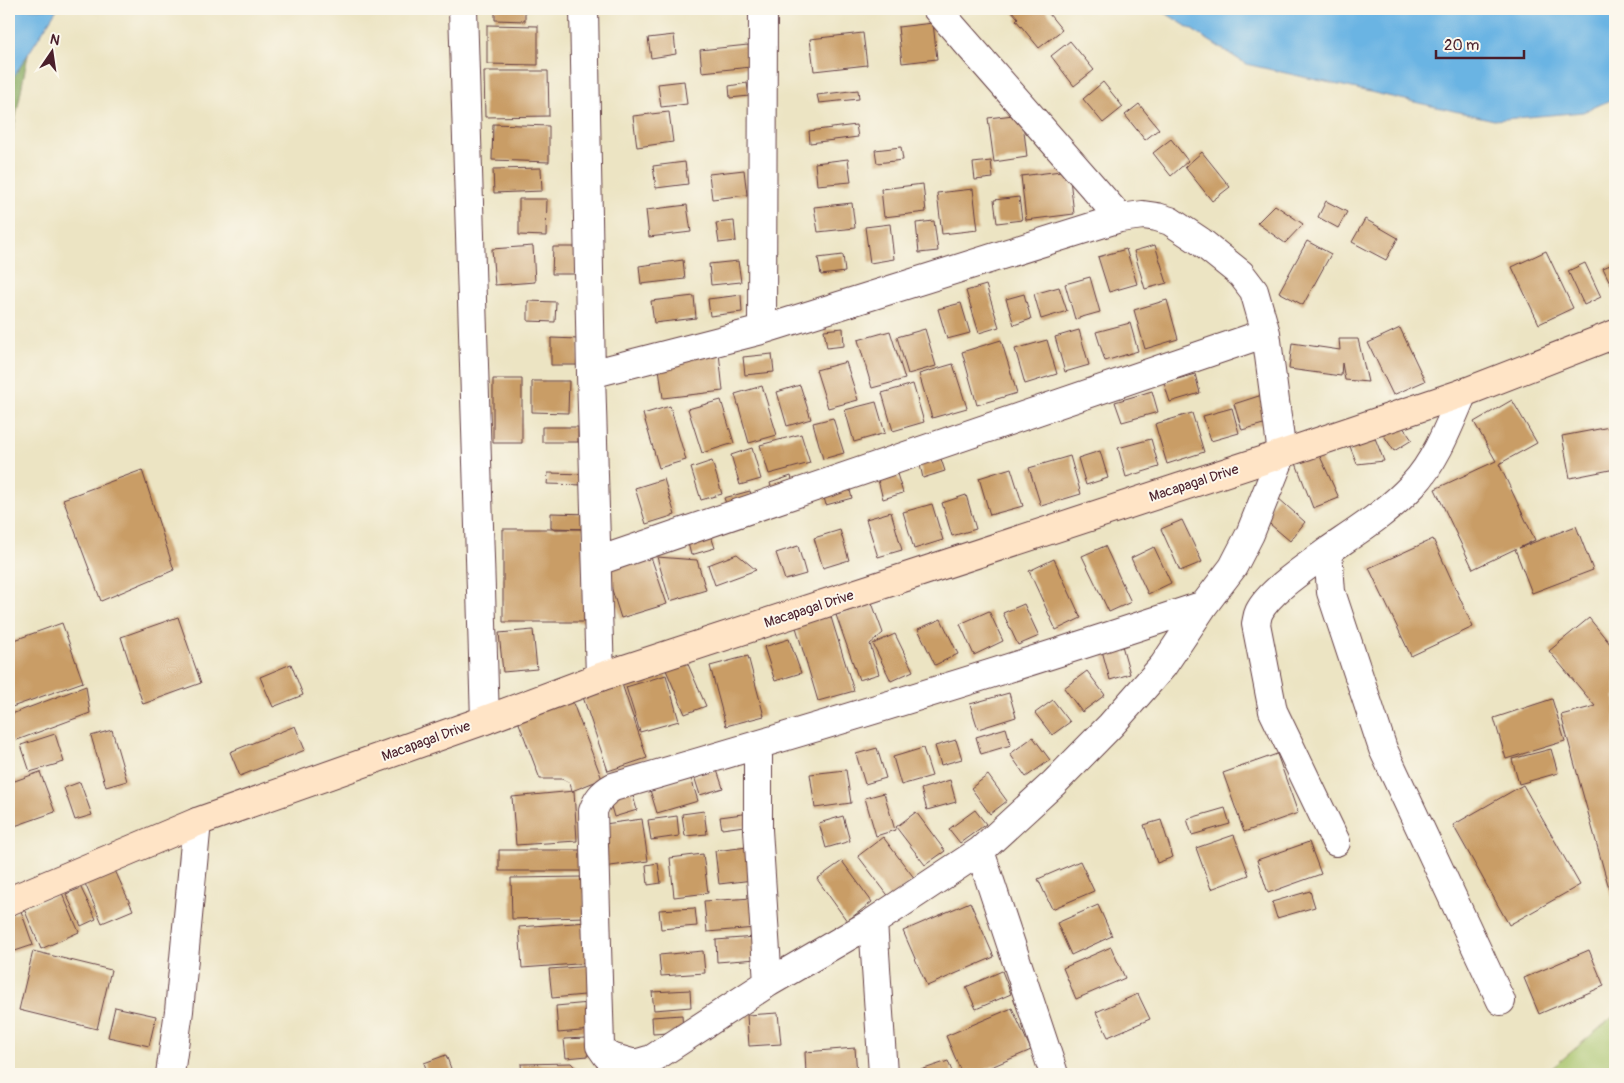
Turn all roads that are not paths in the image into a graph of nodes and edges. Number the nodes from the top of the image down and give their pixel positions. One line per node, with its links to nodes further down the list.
1 (463, 9): 16 (street)
2 (584, 9): 9 (street)
3 (763, 9): 6 (street)
4 (937, 9): 5 (street)
5 (1120, 218): 6 (street); 7 (street)
6 (762, 330): 9 (street)
7 (1266, 333): 11 (street); 13 (street)
8 (1615, 334): 10 (main road, Macapagal Drive)
9 (591, 374): 13 (street)
10 (1463, 393): 11 (main road, Macapagal Drive); 12 (street)
11 (1282, 454): 14 (street); 15 (main road, Macapagal Drive)
12 (1328, 551): 19 (street); 24 (street)
13 (598, 561): 15 (street)
14 (1204, 605): 17 (street); 20 (street)
15 (600, 677): 16 (main road, Macapagal Drive)
16 (485, 720): 18 (main road, Macapagal Drive)
17 (758, 745): 23 (street); 23 (street)
18 (197, 822): 21 (main road, Macapagal Drive); 25 (street)
19 (1336, 842)
20 (980, 851): 22 (street); 27 (street)
21 (9, 901)
22 (873, 922): 23 (street); 26 (street)
23 (768, 983)
24 (1500, 1001)
25 (170, 1074)
26 (883, 1074)
27 (1054, 1074)

